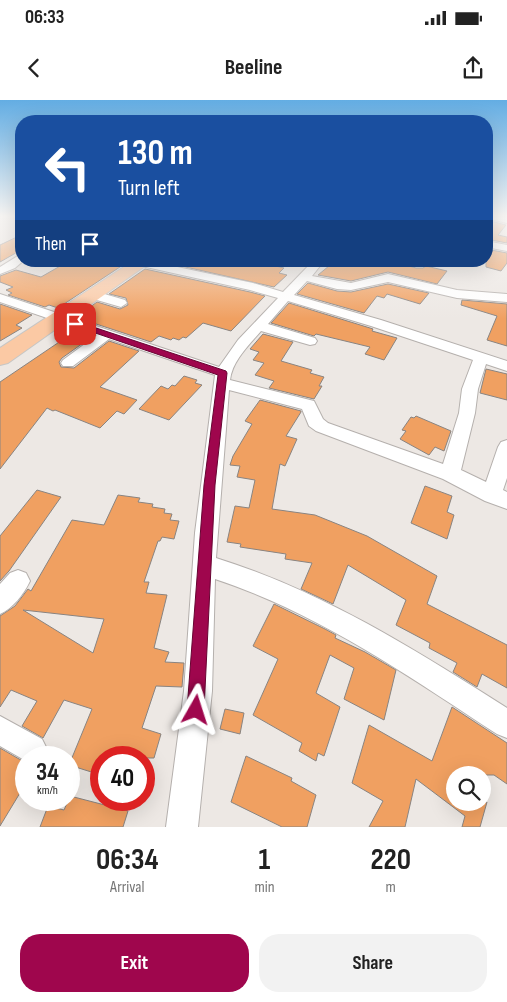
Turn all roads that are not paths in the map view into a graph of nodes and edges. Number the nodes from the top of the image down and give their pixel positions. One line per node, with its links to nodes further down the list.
1 (15, 262): 6 (street)
2 (135, 267): 7 (highway)
3 (164, 267): 8 (street)
4 (312, 267): 8 (street)
5 (315, 267): 10 (street)
6 (0, 271)
7 (94, 295): 11 (street); 12 (highway)
8 (285, 296): 13 (street); 17 (street)
9 (0, 298): 12 (street)
10 (507, 298)
11 (121, 303)
12 (60, 318): 14 (street); 16 (highway)
13 (258, 326): 15 (street); 20 (street)
14 (107, 334): 18 (street); 20 (street)
15 (310, 341)
16 (0, 358)
17 (481, 358): 19 (street); 22 (street)
18 (68, 364)
19 (507, 366)
20 (223, 378): 22 (street); 24 (street)
21 (507, 448): 23 (street)
22 (450, 474): 23 (street)
23 (500, 498)
24 (206, 565): 27 (street); 30 (street)
25 (18, 581): 26 (street)
26 (0, 602)
27 (507, 724)
28 (0, 730): 29 (street)
29 (27, 746)
30 (182, 827)

